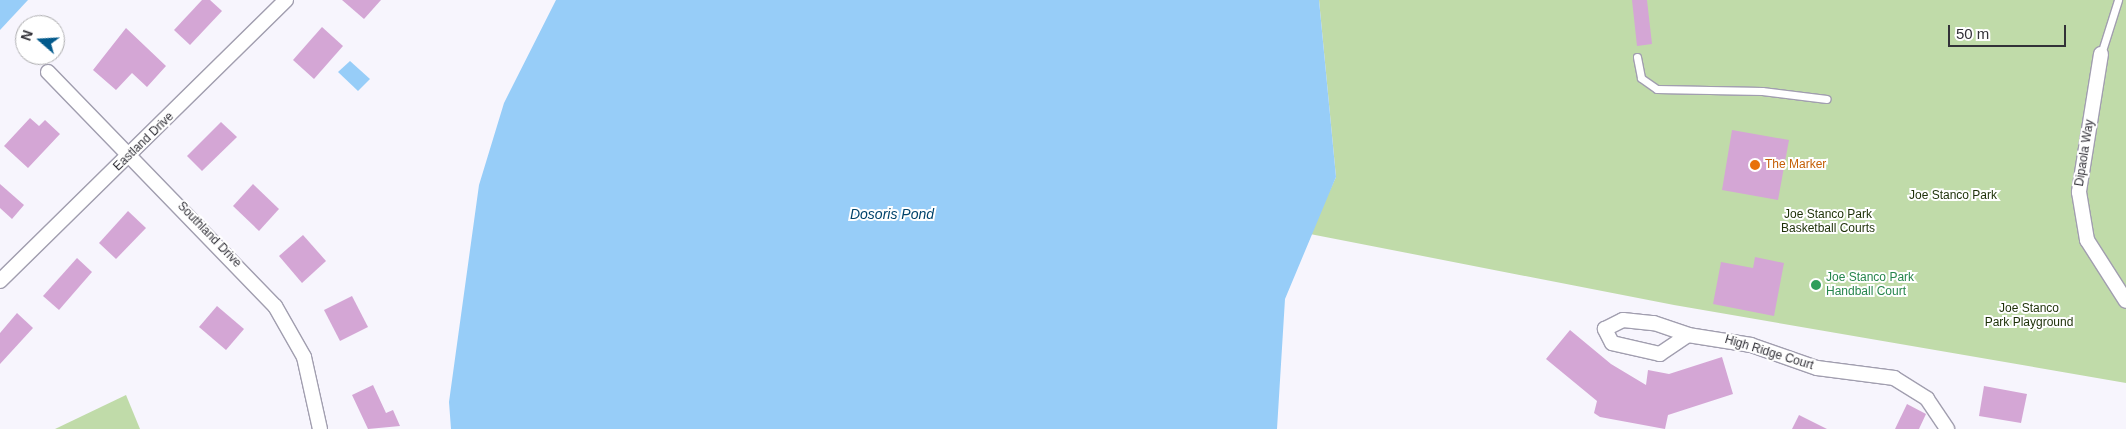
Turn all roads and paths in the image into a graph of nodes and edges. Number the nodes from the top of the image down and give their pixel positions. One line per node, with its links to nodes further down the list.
1 (286, 0): 7 (street, Eastland Drive)
2 (2118, 0): 3 (lane)
3 (2101, 54): 9 (street, Dipaola Way)
4 (1637, 57): 6 (lane)
5 (48, 72): 7 (street, Southland Drive)
6 (1827, 99)
7 (131, 154): 8 (street, Eastland Drive); 11 (street, Southland Drive)
8 (0, 281)
9 (2126, 301)
10 (1688, 336): 10 (street, High Ridge Court); 12 (street, High Ridge Court)
11 (320, 429)
12 (1947, 429)

